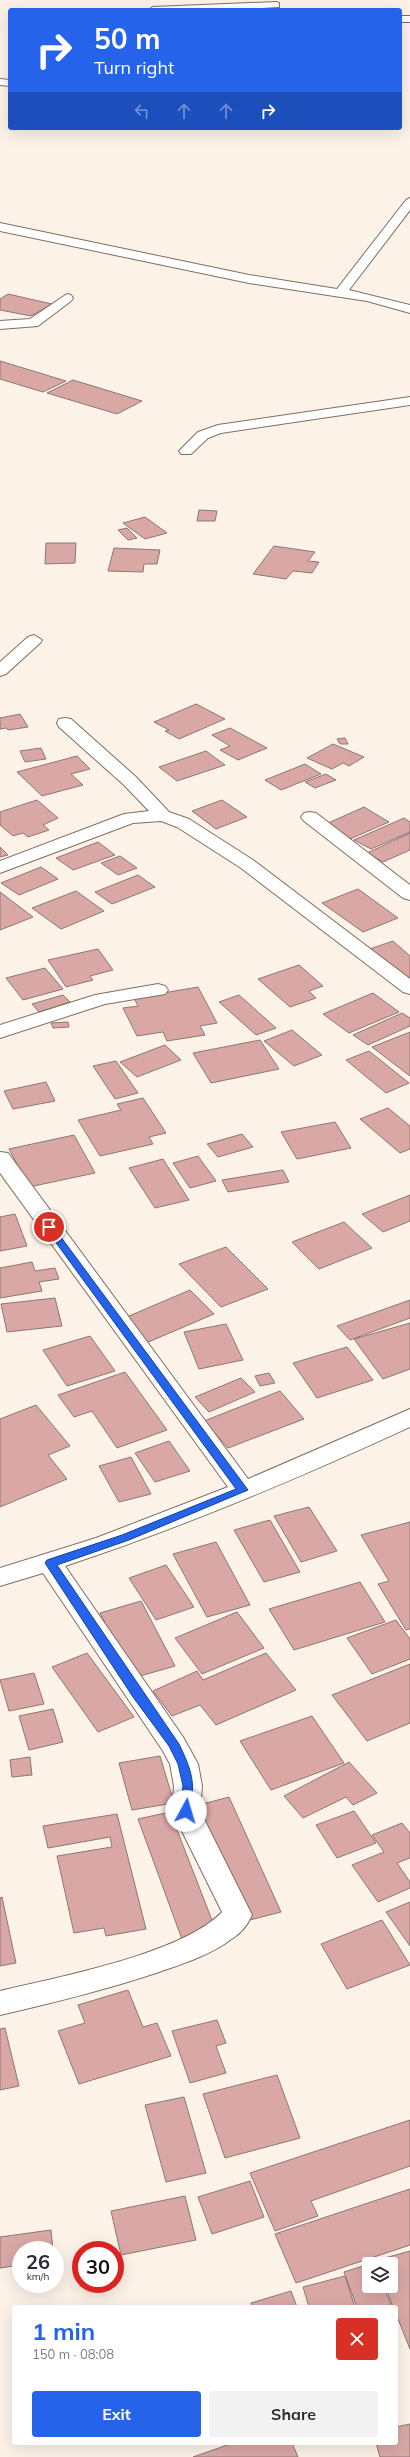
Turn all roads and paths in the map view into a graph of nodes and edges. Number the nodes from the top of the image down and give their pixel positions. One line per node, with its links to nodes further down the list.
1 (276, 5): 2 (street)
2 (202, 8)
3 (410, 202): 5 (street)
4 (0, 227): 5 (street)
5 (341, 292): 7 (street)
6 (67, 298): 8 (street)
7 (410, 309)
8 (0, 325)
9 (410, 401): 10 (street)
10 (186, 452)
11 (34, 640): 12 (street)
12 (0, 671)
13 (65, 723): 14 (street)
14 (163, 816): 16 (street); 18 (street)
15 (310, 817): 17 (street)
16 (0, 867)
17 (410, 894)
18 (410, 988)
19 (158, 990): 20 (street)
20 (0, 1032)
21 (0, 1158): 23 (street)
22 (410, 1416): 23 (street)
23 (243, 1490): 24 (street)
24 (50, 1563): 25 (street); 26 (street)
25 (0, 1577)
26 (0, 2003)

